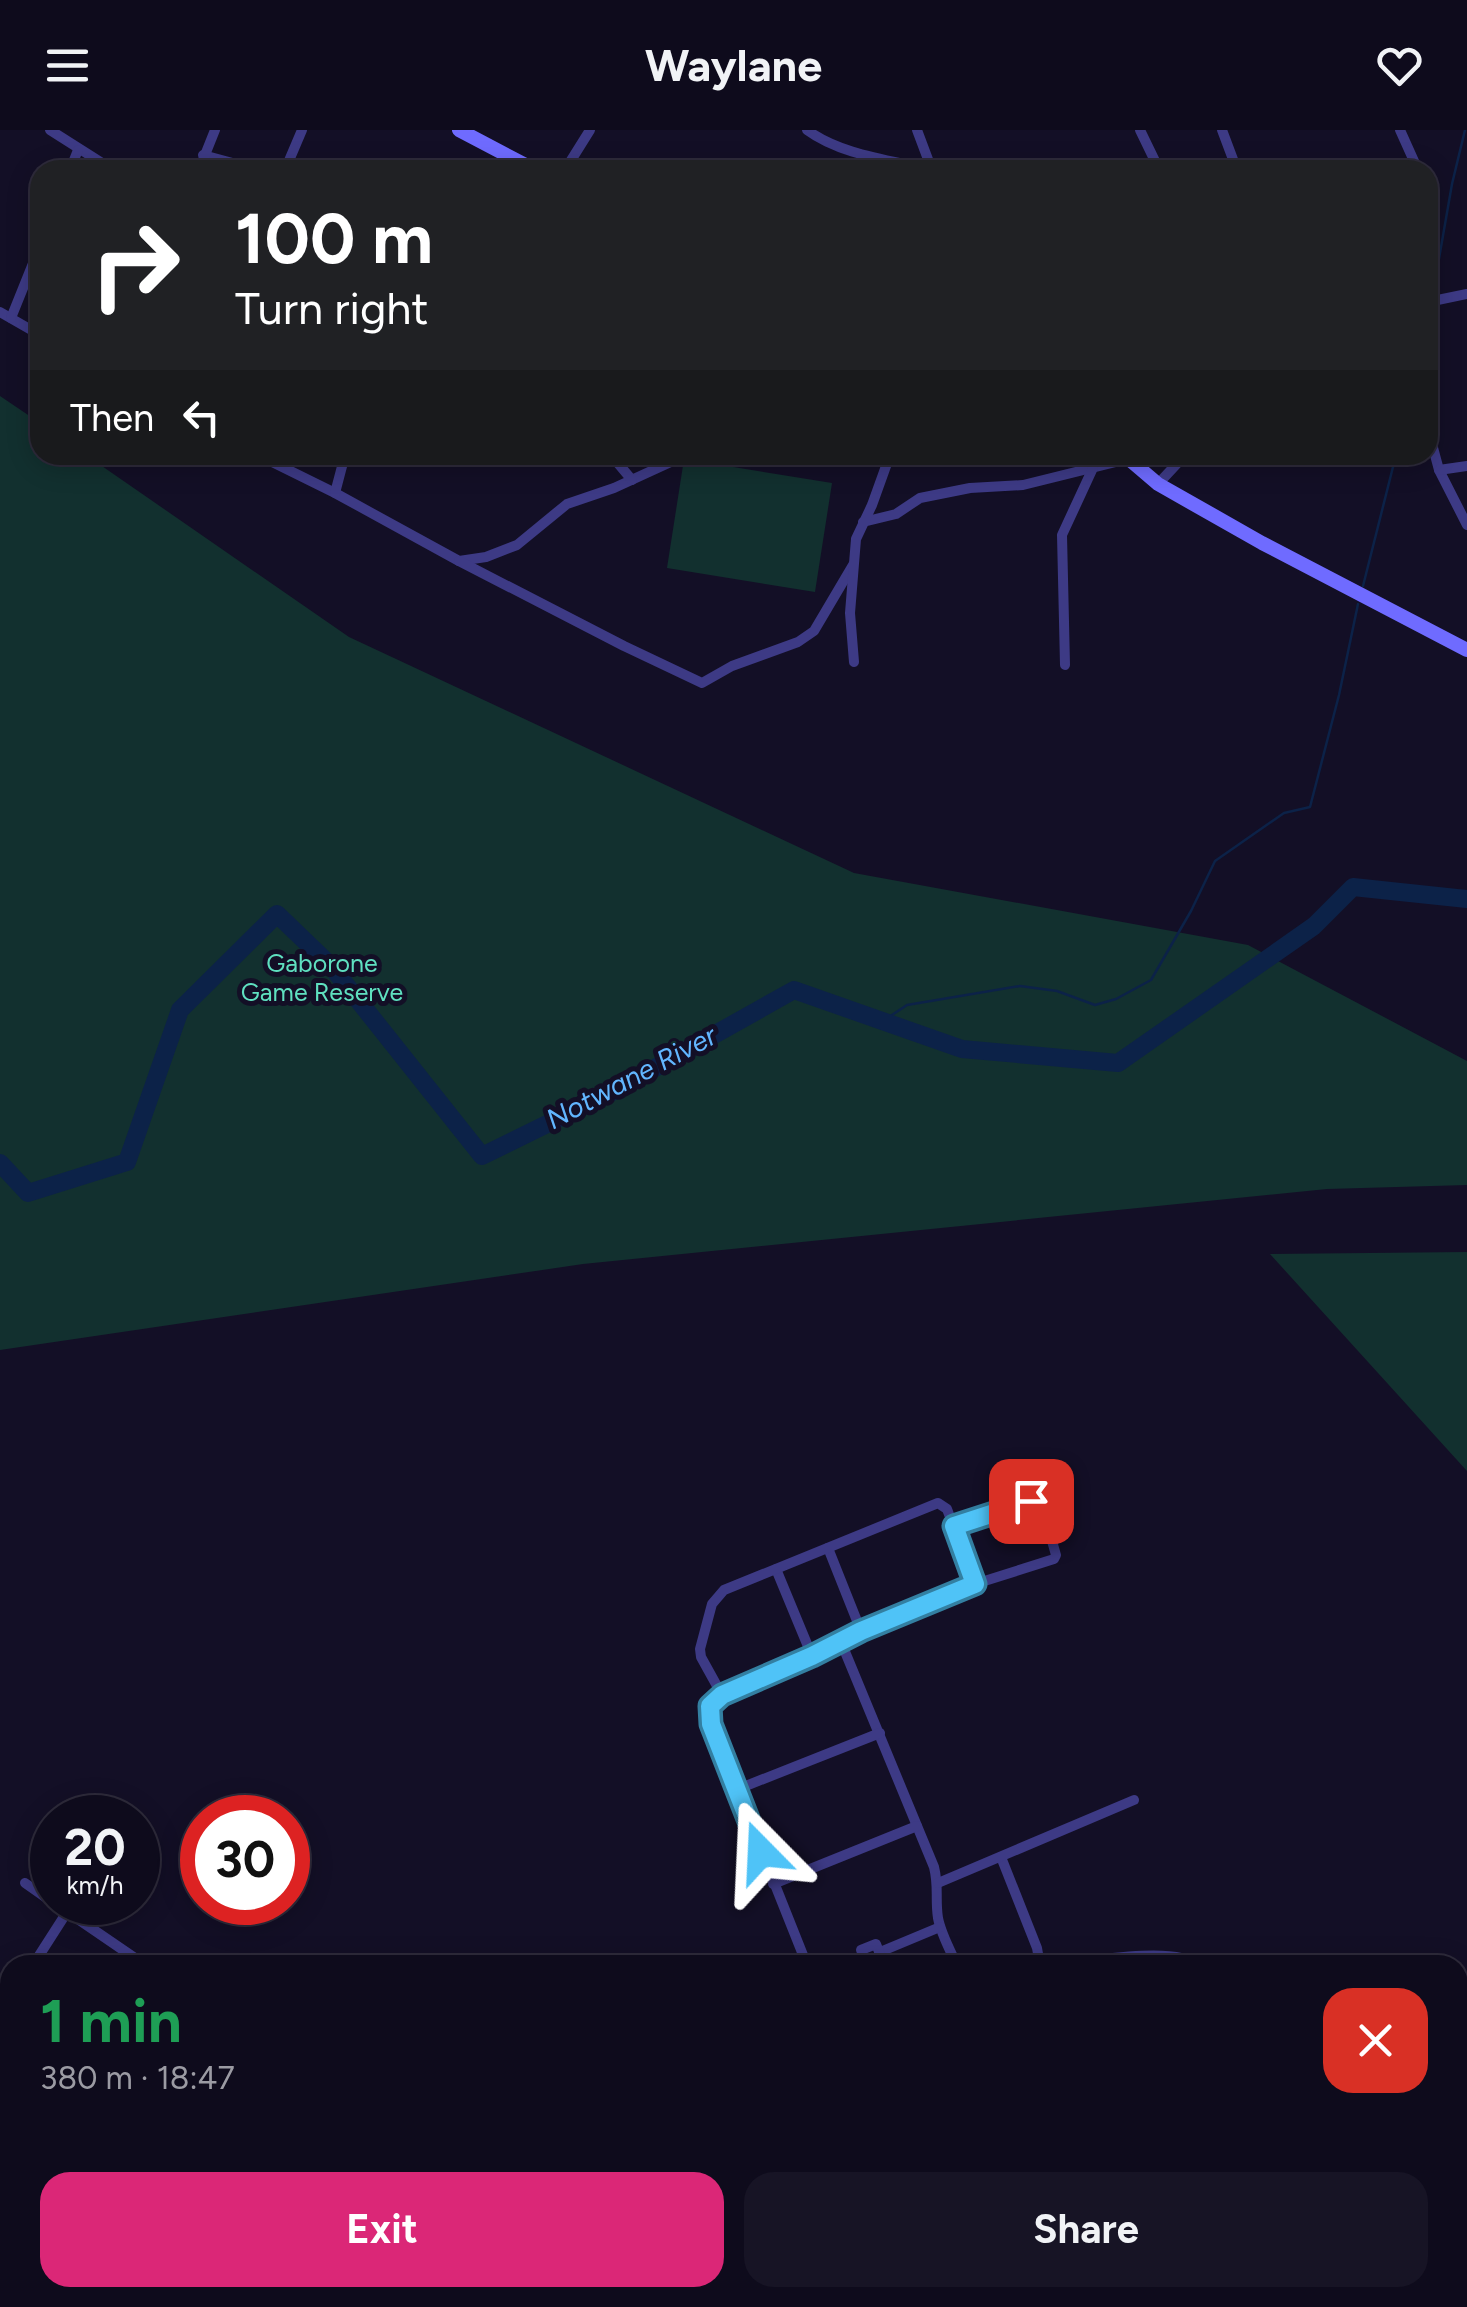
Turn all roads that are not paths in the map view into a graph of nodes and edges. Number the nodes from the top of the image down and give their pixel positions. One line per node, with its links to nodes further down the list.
1 (50, 130): 11 (street)
2 (215, 130): 12 (street)
3 (302, 130): 17 (street)
4 (458, 130): 18 (street)
5 (590, 130): 19 (street)
6 (806, 130): 20 (street)
7 (917, 130): 21 (street)
8 (1140, 130): 22 (street)
9 (1222, 130): 23 (street)
10 (1400, 130): 24 (street)
11 (78, 150): 13 (street); 14 (street)
12 (203, 156): 15 (street); 16 (street)
13 (74, 160)
14 (96, 160)
15 (202, 160)
16 (219, 160)
17 (289, 160)
18 (515, 160)
19 (571, 160)
20 (891, 160)
21 (928, 160)
22 (1155, 160)
23 (1233, 160)
24 (1414, 160)
25 (30, 272): 29 (street)
26 (1467, 294): 27 (street)
27 (1438, 300)
28 (0, 312): 29 (street)
29 (12, 318): 30 (street)
30 (30, 329)
31 (278, 465): 45 (street)
32 (343, 465): 45 (street)
33 (619, 465): 43 (street)
34 (664, 465): 43 (street)
35 (886, 465): 46 (street)
36 (1102, 465): 41 (street)
37 (1135, 465): 44 (street)
38 (1176, 465): 44 (street)
39 (1438, 465): 42 (street)
40 (1467, 466): 42 (street)
41 (1093, 468): 46 (street); 52 (street)
42 (1439, 470): 47 (street)
43 (632, 480): 48 (street)
44 (1158, 484): 50 (street)
45 (336, 494): 48 (street)
46 (863, 522): 49 (street)
47 (1467, 525)
48 (459, 561): 49 (street)
49 (852, 565): 51 (street)
50 (1467, 650)
51 (854, 662)
52 (1065, 666)
53 (954, 1526): 54 (street); 56 (street); 56 (street)
54 (828, 1548): 55 (street); 57 (street)
55 (776, 1569): 59 (street); 60 (street)
56 (975, 1584): 57 (street)
57 (861, 1631): 58 (street)
58 (841, 1642): 59 (street); 61 (street)
59 (812, 1656): 60 (street)
60 (722, 1695): 62 (street)
61 (880, 1734): 62 (street); 64 (street)
62 (738, 1789): 67 (street)
63 (1134, 1800): 65 (street)
64 (917, 1826): 67 (street); 68 (street)
65 (1001, 1857): 68 (street); 80 (street)
66 (25, 1884): 69 (street)
67 (773, 1884): 76 (street)
68 (938, 1884): 72 (street)
69 (30, 1887)
70 (59, 1925): 74 (street)
71 (86, 1925): 75 (street)
72 (940, 1927): 73 (street); 79 (street)
73 (880, 1952): 77 (street); 78 (street)
74 (39, 1955)
75 (130, 1955)
76 (803, 1955)
77 (864, 1955)
78 (881, 1955)
79 (953, 1955)
80 (1038, 1955)

